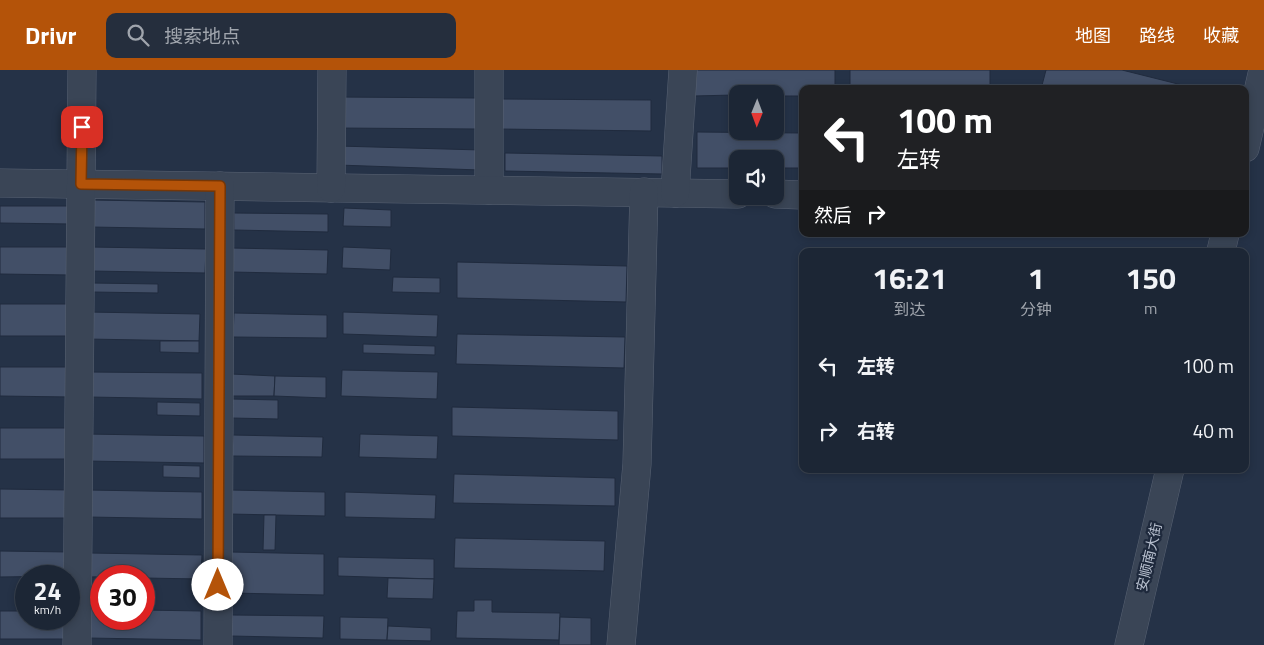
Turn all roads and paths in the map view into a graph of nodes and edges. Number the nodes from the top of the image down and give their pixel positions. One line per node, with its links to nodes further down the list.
1 (82, 70): 8 (street)
2 (332, 70): 10 (street)
3 (489, 70): 11 (street)
4 (683, 70): 13 (street)
5 (1263, 70): 6 (street)
6 (1249, 131)
7 (0, 183): 8 (street)
8 (81, 184): 9 (street); 18 (street)
9 (220, 186): 10 (street); 19 (street)
10 (331, 188): 11 (street)
11 (489, 190): 12 (street)
12 (644, 192): 13 (street); 20 (street)
13 (675, 193): 14 (street)
14 (729, 194)
15 (784, 194): 16 (street)
16 (799, 195)
17 (1169, 473): 21 (street, 安顺南大街)
18 (77, 645)
19 (218, 645)
20 (621, 645)
21 (1129, 645)

